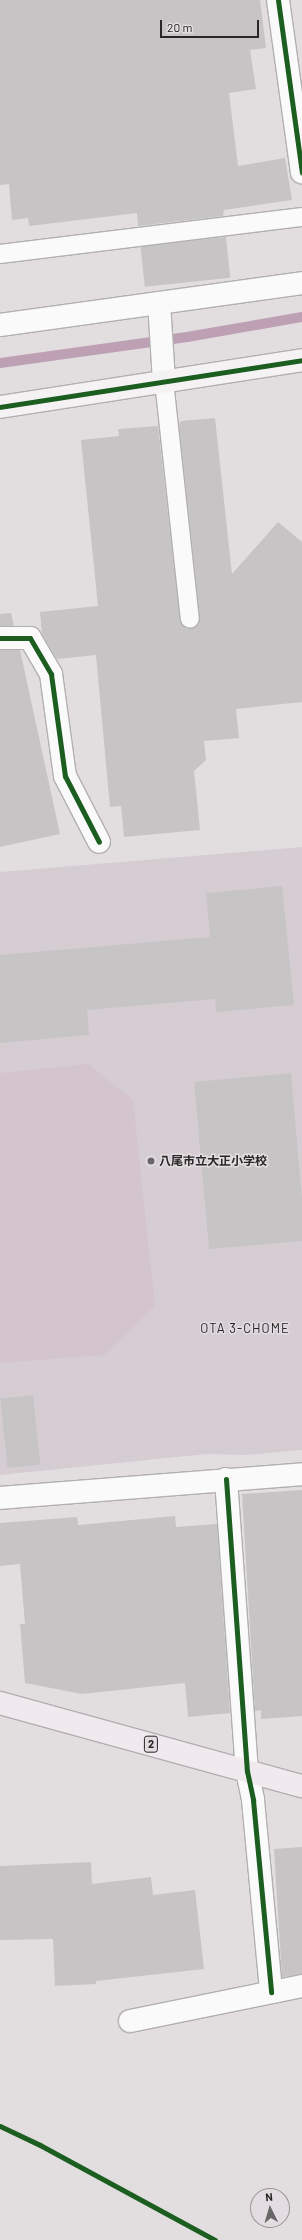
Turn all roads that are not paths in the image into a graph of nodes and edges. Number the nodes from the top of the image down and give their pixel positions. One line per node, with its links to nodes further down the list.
1 (278, 0): 2 (street)
2 (302, 172)
3 (302, 217): 4 (lane)
4 (0, 254)
5 (302, 283): 6 (street)
6 (159, 303): 7 (street); 9 (street)
7 (0, 325)
8 (302, 360): 9 (street)
9 (164, 381): 10 (street); 11 (lane)
10 (0, 407)
11 (190, 619)
12 (0, 638): 13 (street)
13 (99, 842)
14 (302, 1474): 15 (street)
15 (226, 1479): 16 (street); 18 (street)
16 (0, 1498)
17 (0, 1703): 18 (main road, 2)
18 (247, 1771): 19 (main road, 2); 21 (street)
19 (302, 1786)
20 (302, 1986): 21 (street)
21 (271, 1992): 22 (street)
22 (130, 2021)

